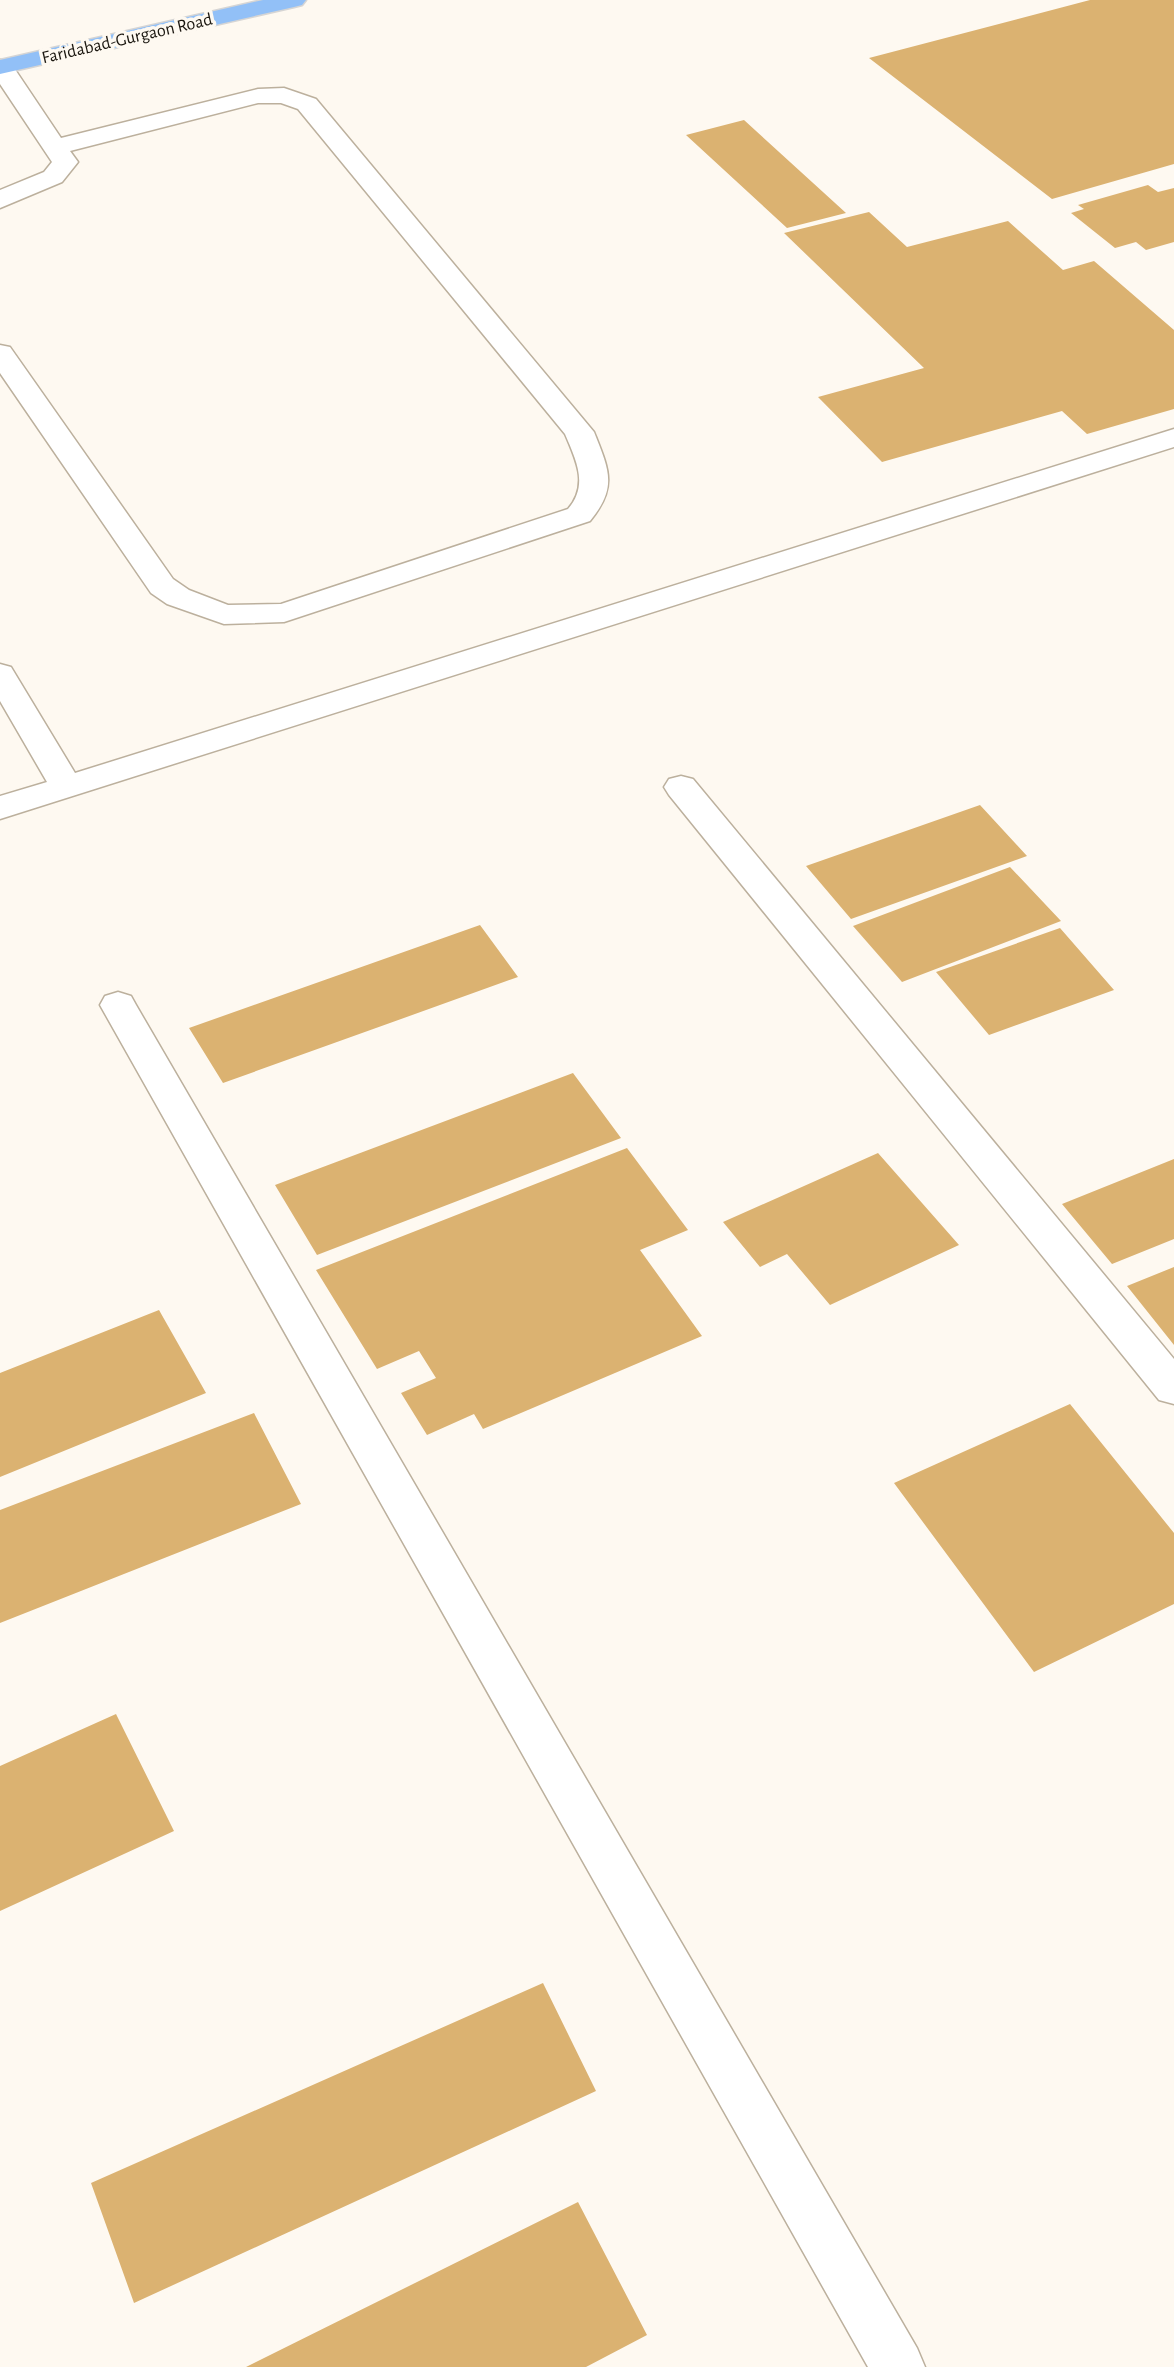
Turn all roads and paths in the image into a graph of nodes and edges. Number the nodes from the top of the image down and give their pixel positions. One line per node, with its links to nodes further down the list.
1 (211, 0): 3 (main road, Faridabad-Gurgaon Road)
2 (294, 0): 4 (main road, Faridabad-Gurgaon Road)
3 (0, 49)
4 (0, 67): 5 (street)
5 (55, 147): 6 (street); 7 (street)
6 (0, 200)
7 (0, 353)
8 (1174, 438): 10 (street)
9 (0, 674): 10 (street)
10 (67, 787): 12 (street)
11 (681, 787): 14 (street)
12 (0, 808)
13 (118, 1005): 15 (street)
14 (1174, 1388)
15 (898, 2367)

